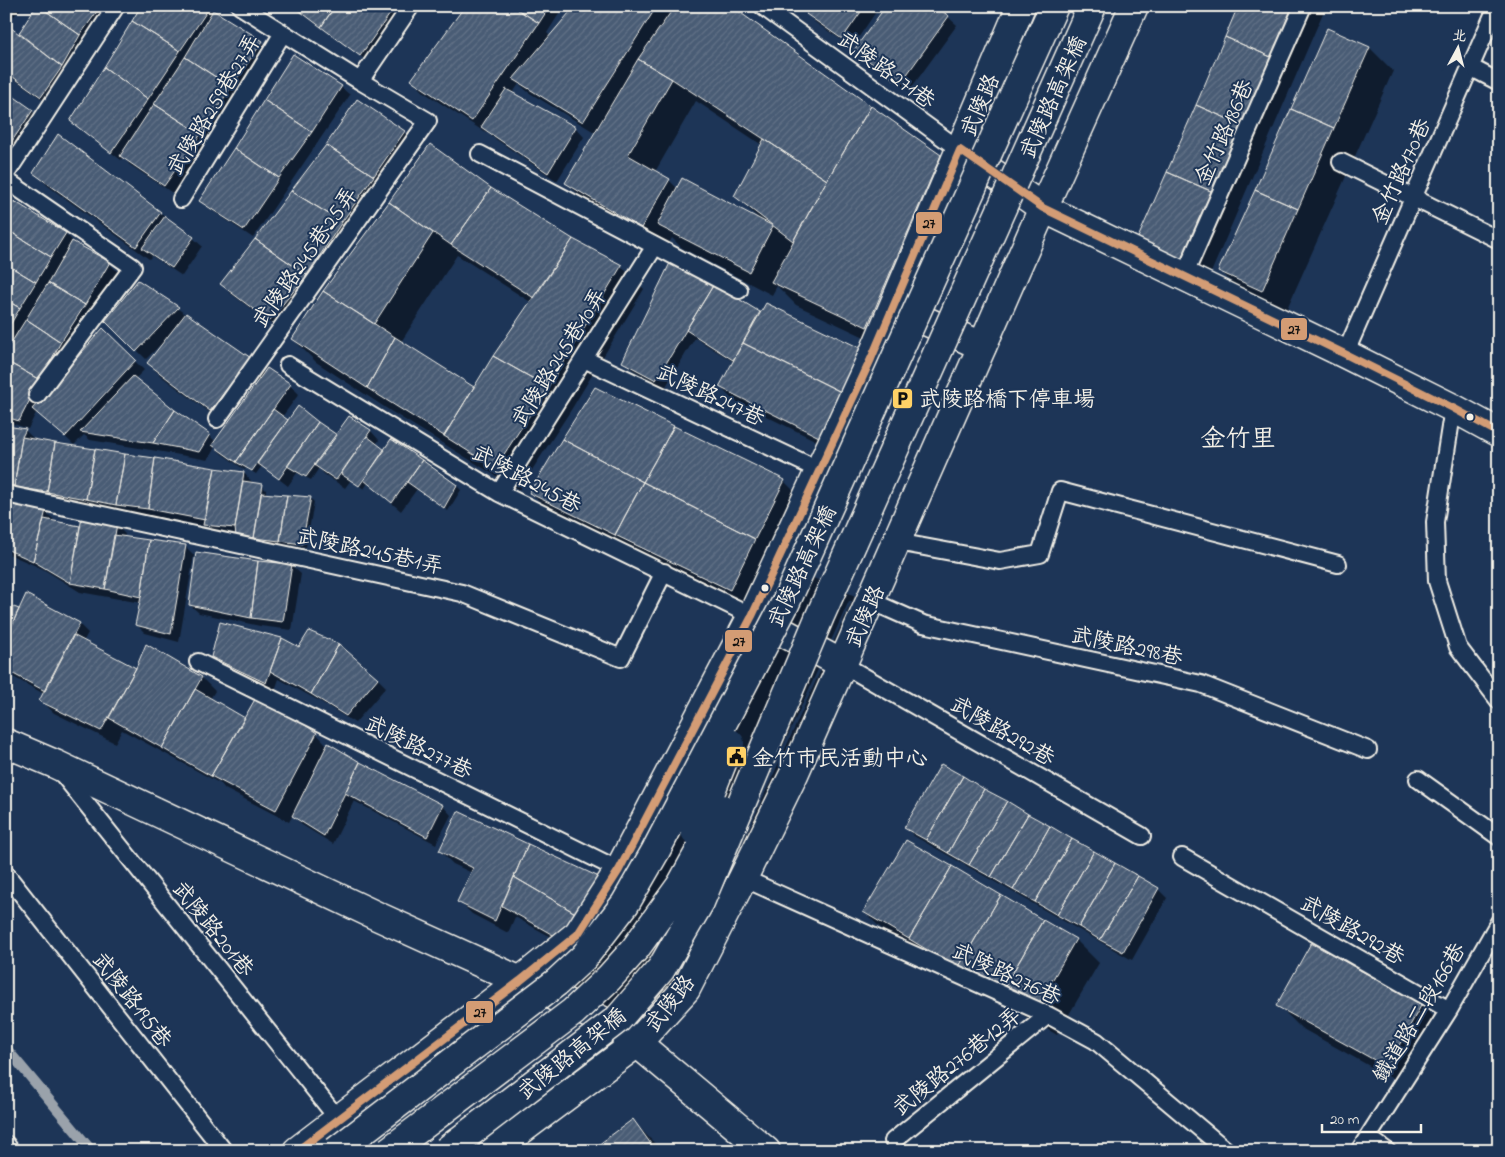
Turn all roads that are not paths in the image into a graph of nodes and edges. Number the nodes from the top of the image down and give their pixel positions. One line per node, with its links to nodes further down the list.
1 (116, 6): 18 (lane)
2 (240, 6): 11 (lane)
3 (411, 6): 13 (lane)
4 (762, 6): 15 (lane, 武陵路271巷)
5 (1021, 6): 15 (main road, 武陵路)
6 (1054, 6): 43 (main road, 武陵路高架橋, bridge)
7 (1092, 6): 45 (main road, 武陵路高架橋, bridge)
8 (1134, 6): 22 (main road, 武陵路)
9 (1303, 6): 25 (lane, 金竹路186巷)
10 (1496, 6): 12 (lane, 金竹路170巷)
11 (282, 33): 13 (lane); 21 (lane, 武陵路259巷27弄)
12 (1470, 67): 14 (lane); 20 (lane, 金竹路170巷)
13 (360, 81): 34 (lane, 武陵路245巷25弄)
14 (1499, 82)
15 (960, 150): 22 (main road); 27 (main road, 武陵路)
16 (480, 154): 24 (lane)
17 (1341, 162): 20 (lane)
18 (6, 174)
19 (6, 180): 32 (lane)
20 (1414, 196): 23 (lane); 29 (lane, 金竹路170巷)
21 (181, 199)
22 (1043, 208): 25 (main road); 28 (main road, 武陵路)
23 (1499, 240)
24 (655, 246): 26 (lane); 30 (lane, 武陵路245巷10弄)
25 (1184, 276): 29 (main road)
26 (739, 290)
27 (894, 307): 28 (main road); 36 (main road, 武陵路)
28 (982, 346): 39 (main road, 武陵路)
29 (1345, 354): 33 (main road)
30 (584, 359): 36 (lane, 武陵路247巷); 37 (lane, 武陵路245巷10弄)
31 (288, 366): 37 (lane, 武陵路245巷)
32 (37, 395)
33 (1453, 408): 35 (main road); 48 (lane)
34 (218, 419)
35 (1499, 433)
36 (819, 470): 44 (main road, 武陵路)
37 (499, 492): 41 (lane, 武陵路245巷)
38 (6, 494): 41 (lane, 武陵路245巷1弄)
39 (897, 542): 40 (lane); 42 (main road, 武陵路)
40 (1338, 564)
41 (664, 572): 44 (lane, 武陵路245巷)
42 (871, 601): 47 (main road, 武陵路); 50 (lane, 武陵路298巷)
43 (785, 604): 60 (main road, bridge); 72 (main road, 武陵路高架橋, bridge)
44 (752, 616): 47 (main road); 56 (main road, 武陵路)
45 (820, 616): 60 (main road, bridge); 74 (main road, 武陵路高架橋, bridge)
46 (198, 662): 56 (lane, 武陵路277巷)
47 (842, 664): 53 (lane, 武陵路292巷); 58 (main road, 武陵路)
48 (1499, 701)
49 (6, 743): 51 (main road)
50 (1368, 750)
51 (55, 764): 61 (main road); 65 (lane, 武陵路201巷)
52 (1418, 779): 54 (lane)
53 (1142, 836)
54 (1499, 837)
55 (1182, 857): 62 (lane, 武陵路292巷)
56 (620, 870): 61 (main road, 武陵路)
57 (6, 874): 70 (lane, 武陵路195巷)
58 (743, 878): 63 (lane, 武陵路276巷); 64 (main road, 武陵路)
59 (1499, 922): 62 (lane, 鐵道路二段166巷)
60 (636, 949): 73 (main road, bridge)
61 (520, 981): 64 (main road); 65 (main road, 武陵路)
62 (1449, 1010): 68 (lane, 鐵道路二段166巷)
63 (1048, 1015): 66 (lane, 武陵路276巷12弄); 77 (lane, 武陵路276巷)
64 (637, 1043): 75 (main road, 武陵路); 76 (main road)
65 (338, 1119): 71 (main road, 武陵路)
66 (893, 1142)
67 (6, 1144): 69 (lane)
68 (1364, 1144): 78 (lane)
69 (11, 1151)
70 (224, 1151)
71 (297, 1151)
72 (336, 1151)
73 (389, 1151)
74 (446, 1151)
75 (493, 1151)
76 (766, 1151)
77 (1227, 1151)
78 (1387, 1151)

